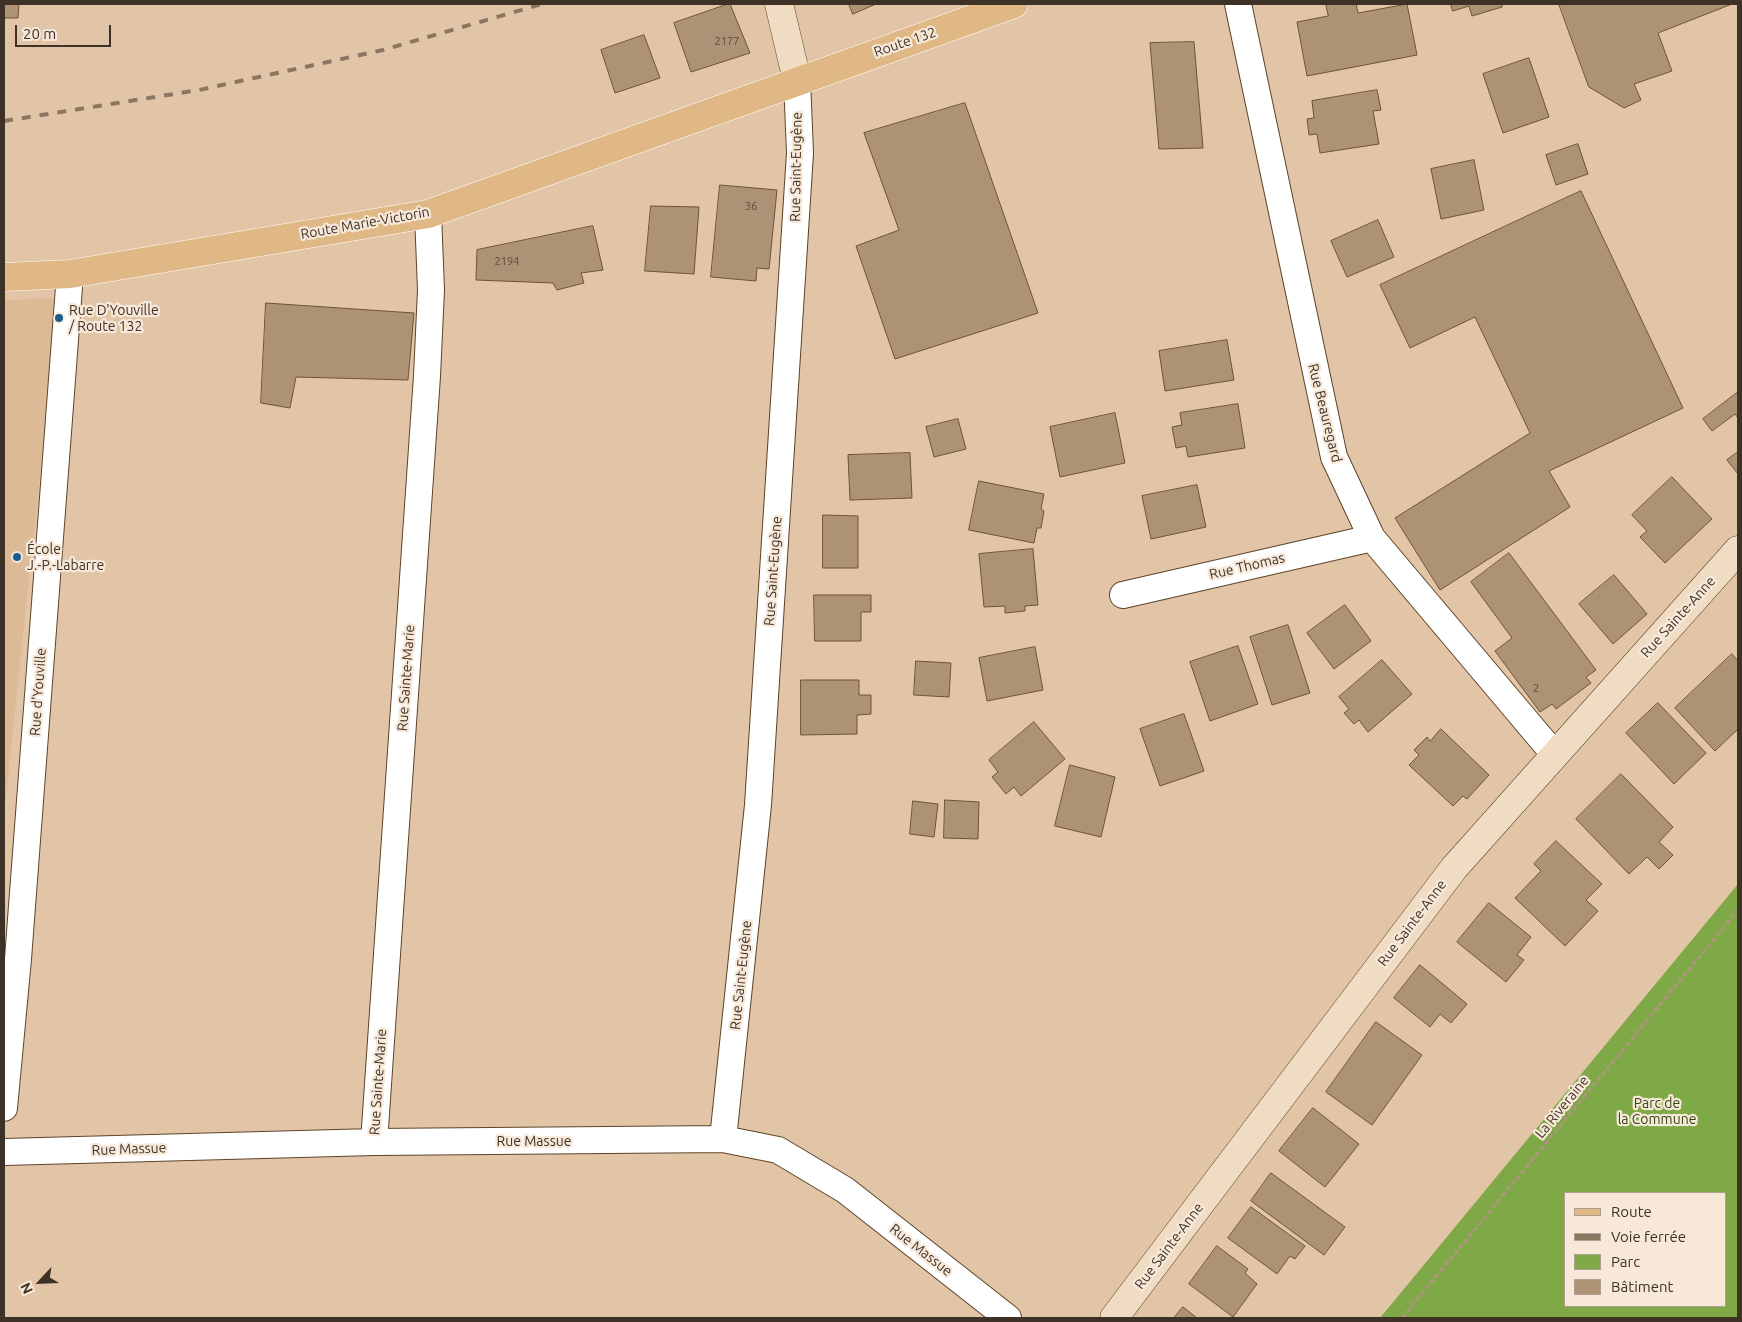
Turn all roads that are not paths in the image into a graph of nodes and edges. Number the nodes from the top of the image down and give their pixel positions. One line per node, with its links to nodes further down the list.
1 (779, 4): 4 (street, Rue Saint-Eugène)
2 (1014, 4): 4 (main road, Route 132)
3 (1238, 4): 8 (street, Rue Beauregard)
4 (797, 80): 5 (main road, Route Marie-Victorin); 13 (street, Rue Saint-Eugène)
5 (428, 214): 6 (main road, Route Marie-Victorin); 14 (street, Rue Sainte-Marie)
6 (70, 274): 7 (main road, Route Marie-Victorin); 12 (street, Rue d'Youville)
7 (4, 277)
8 (1372, 538): 10 (street, Rue Thomas); 11 (street, Rue Beauregard)
9 (1738, 550): 11 (street, Rue Sainte-Anne)
10 (1123, 595)
11 (1554, 755): 17 (street, Rue Sainte-Anne)
12 (4, 1108)
13 (723, 1139): 14 (street, Rue Massue); 16 (street, Rue Massue)
14 (374, 1142): 15 (street, Rue Massue)
15 (4, 1152)
16 (1008, 1318)
17 (1114, 1318)

